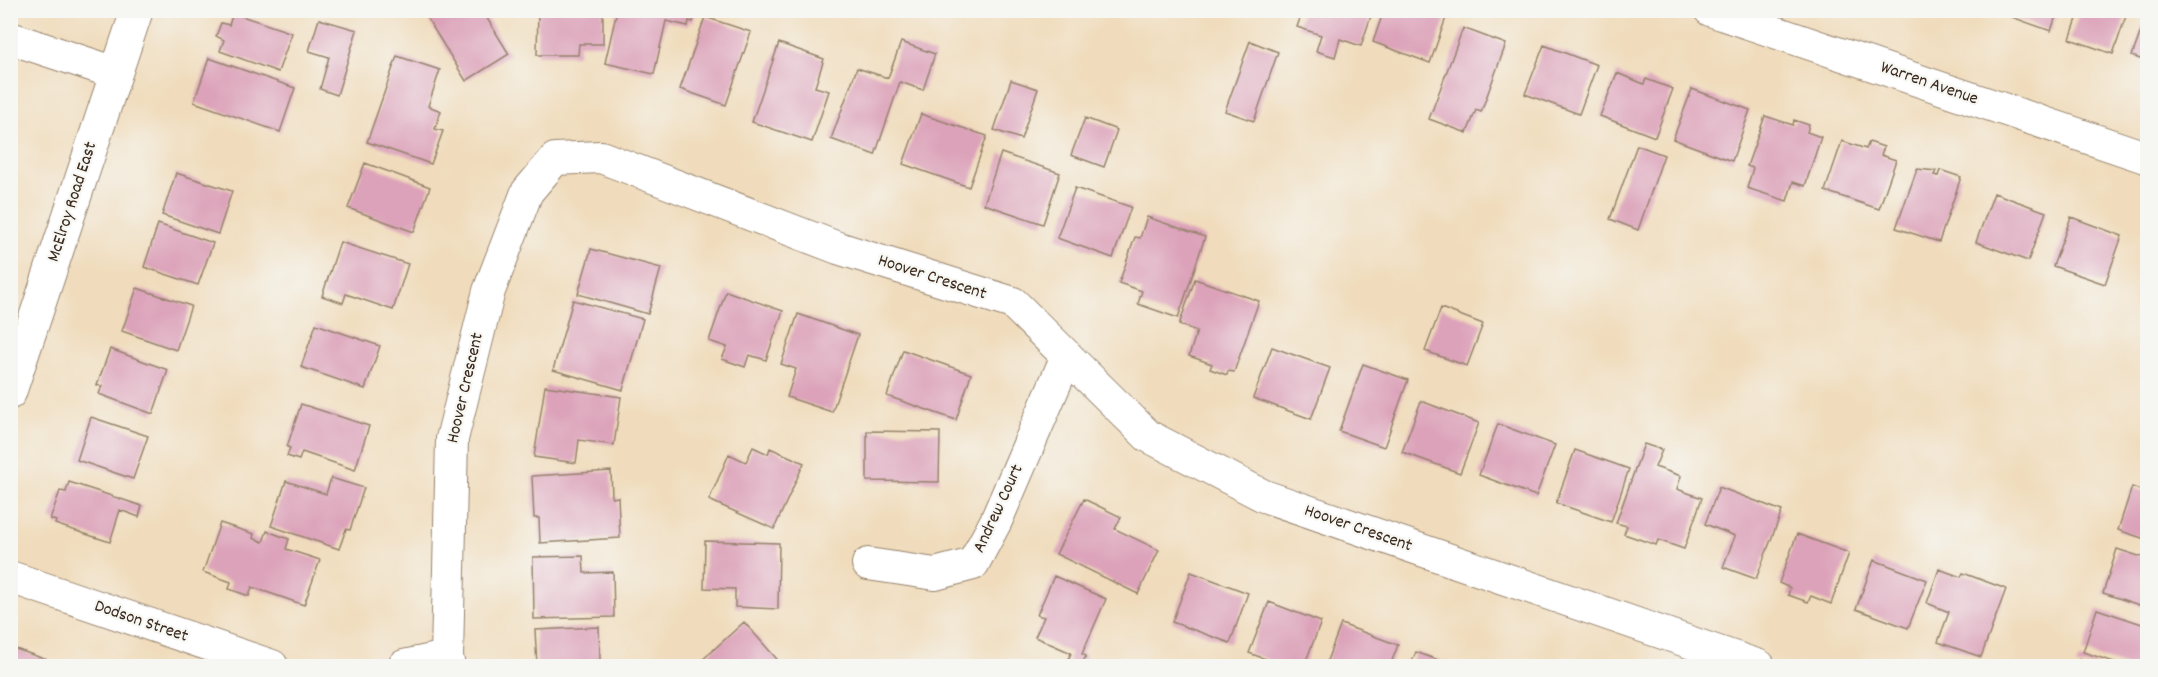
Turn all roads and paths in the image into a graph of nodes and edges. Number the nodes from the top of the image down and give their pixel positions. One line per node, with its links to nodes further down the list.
1 (137, 10): 4 (street, McElroy Road East)
2 (1710, 10): 5 (street, Warren Avenue)
3 (10, 38): 4 (street)
4 (116, 73): 7 (street, McElroy Road East)
5 (2148, 158)
6 (1067, 356): 8 (street, Andrew Court); 10 (street, Hoover Crescent); 13 (street, Hoover Crescent)
7 (10, 393)
8 (868, 564)
9 (10, 577): 11 (street, Dodson Street)
10 (448, 662): 12 (street)
11 (272, 666)
12 (404, 666)
13 (1759, 666)

